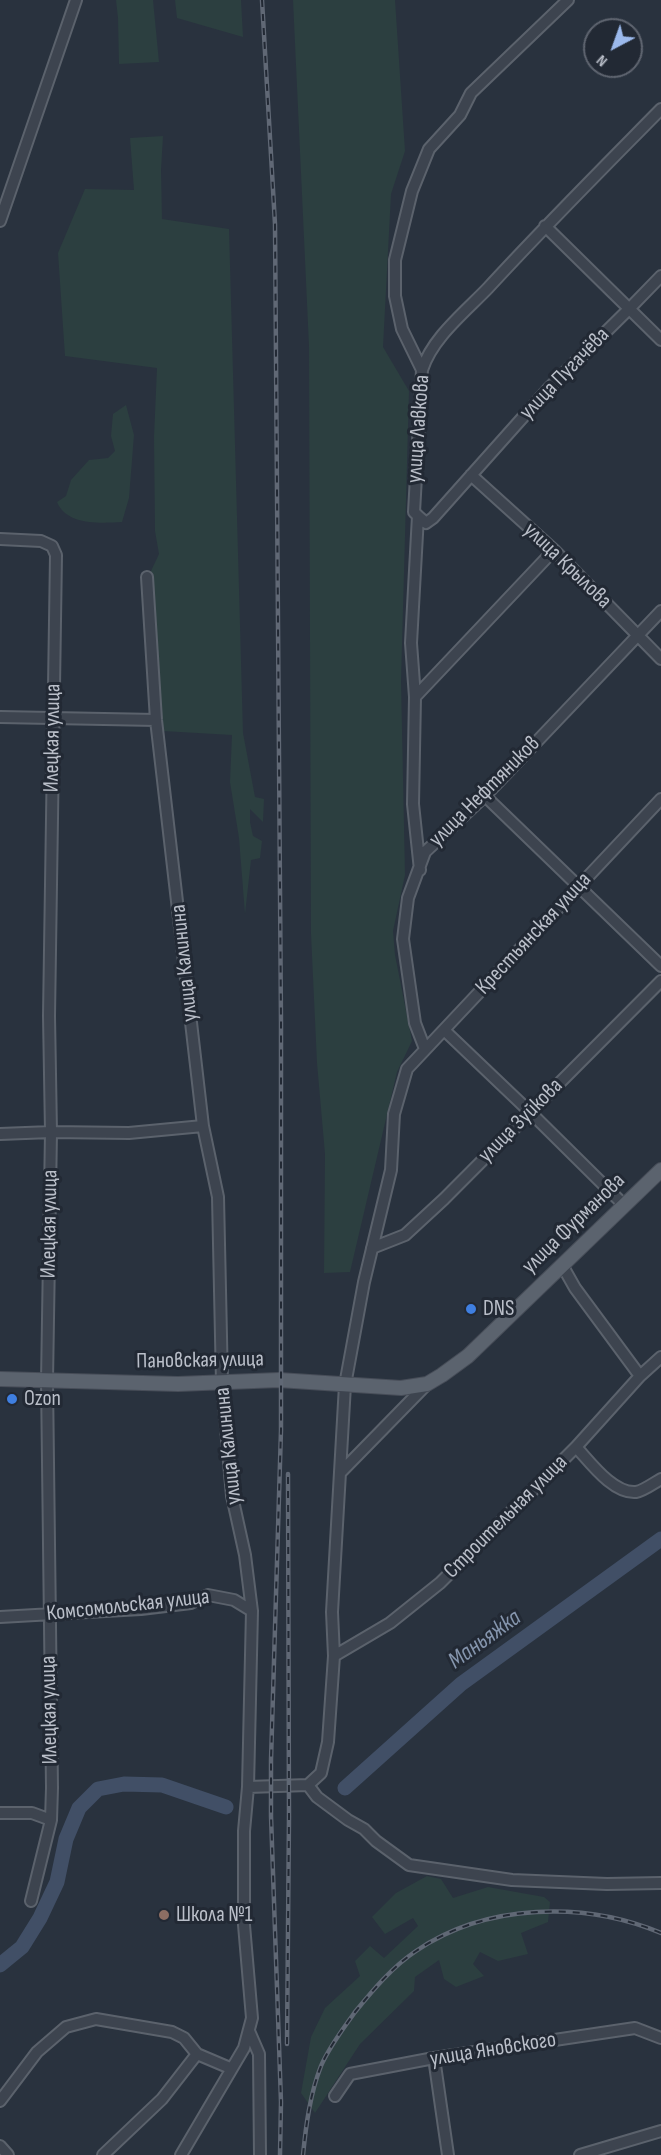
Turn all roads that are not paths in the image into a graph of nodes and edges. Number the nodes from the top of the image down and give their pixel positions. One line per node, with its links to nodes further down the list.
1 (76, 0): 4 (street)
2 (568, 0): 9 (street)
3 (661, 109): 5 (street, улица Лавкова)
4 (0, 221)
5 (545, 226): 7 (street); 9 (street, улица Лавкова)
6 (661, 276): 7 (street, улица Пугачёва)
7 (629, 309): 8 (street); 10 (street, улица Пугачёва)
8 (661, 340)
9 (422, 370): 11 (street, улица Лавкова)
10 (471, 474): 11 (street, улица Пугачёва); 13 (street, улица Крылова)
11 (418, 516): 18 (street, улица Лавкова)
12 (0, 539): 20 (street, Илецкая улица)
13 (554, 550): 16 (street, улица Крылова); 18 (street)
14 (147, 577): 21 (street, улица Калинина)
15 (661, 611): 16 (street, улица Нефтяников)
16 (638, 636): 17 (street, улица Крылова); 22 (street, улица Нефтяников)
17 (661, 659)
18 (415, 697): 24 (street, улица Лавкова)
19 (0, 717): 20 (street)
20 (52, 718): 21 (street); 32 (street, Илецкая улица)
21 (156, 720): 31 (street, улица Калинина)
22 (484, 796): 24 (street, улица Нефтяников); 25 (street)
23 (661, 799): 25 (street, Крестьянская улица)
24 (420, 870): 29 (street, улица Нефтяников)
25 (579, 887): 26 (street); 28 (street, Крестьянская улица)
26 (661, 966)
27 (661, 981): 30 (street, улица Зуйкова)
28 (444, 1030): 29 (street, Крестьянская улица); 30 (street)
29 (425, 1049): 36 (street, Крестьянская улица)
30 (530, 1112): 35 (street); 36 (street, улица Зуйкова)
31 (203, 1126): 32 (street); 42 (street, улица Калинина)
32 (51, 1132): 33 (street); 41 (street, Илецкая улица)
33 (0, 1134)
34 (661, 1170): 35 (main road, улица Фурманова)
35 (624, 1205): 37 (main road, улица Фурманова)
36 (372, 1248): 44 (street)
37 (562, 1265): 39 (street); 43 (main road, улица Фурманова)
38 (661, 1357): 39 (street, Строительная улица)
39 (640, 1376): 46 (street, Строительная улица)
40 (0, 1379): 41 (main road, Пановская улица)
41 (47, 1381): 42 (main road, Пановская улица); 50 (street, Илецкая улица)
42 (222, 1383): 44 (main road, Пановская улица); 49 (street, улица Калинина)
43 (426, 1384): 45 (main road, улица Фурманова); 47 (street)
44 (345, 1385): 45 (main road, Пановская улица); 47 (street)
45 (401, 1388)
46 (576, 1447): 48 (street); 52 (street, Строительная улица)
47 (340, 1473): 52 (street)
48 (661, 1479)
49 (252, 1611): 50 (street, Комсомольская улица); 54 (street, улица Калинина)
50 (49, 1615): 51 (street, Комсомольская улица); 56 (street, Илецкая улица)
51 (0, 1617)
52 (334, 1656): 53 (street)
53 (308, 1785): 54 (street); 57 (street)
54 (248, 1787): 59 (street, улица Калинина)
55 (0, 1813): 56 (street)
56 (51, 1820): 58 (street, Илецкая улица)
57 (661, 1883)
58 (31, 1901)
59 (249, 2031): 63 (street, улица Калинина); 71 (street)
60 (661, 2038): 62 (street, улица Яновского)
61 (197, 2054): 63 (street); 65 (street); 69 (street)
62 (434, 2058): 64 (street, улица Яновского); 72 (street)
63 (230, 2068): 70 (street, улица Калинина)
64 (335, 2096)
65 (0, 2101)
66 (661, 2131): 73 (street)
67 (0, 2146): 68 (street)
68 (8, 2155)
69 (104, 2155)
70 (181, 2155)
71 (260, 2155)
72 (448, 2155)
73 (580, 2155)

